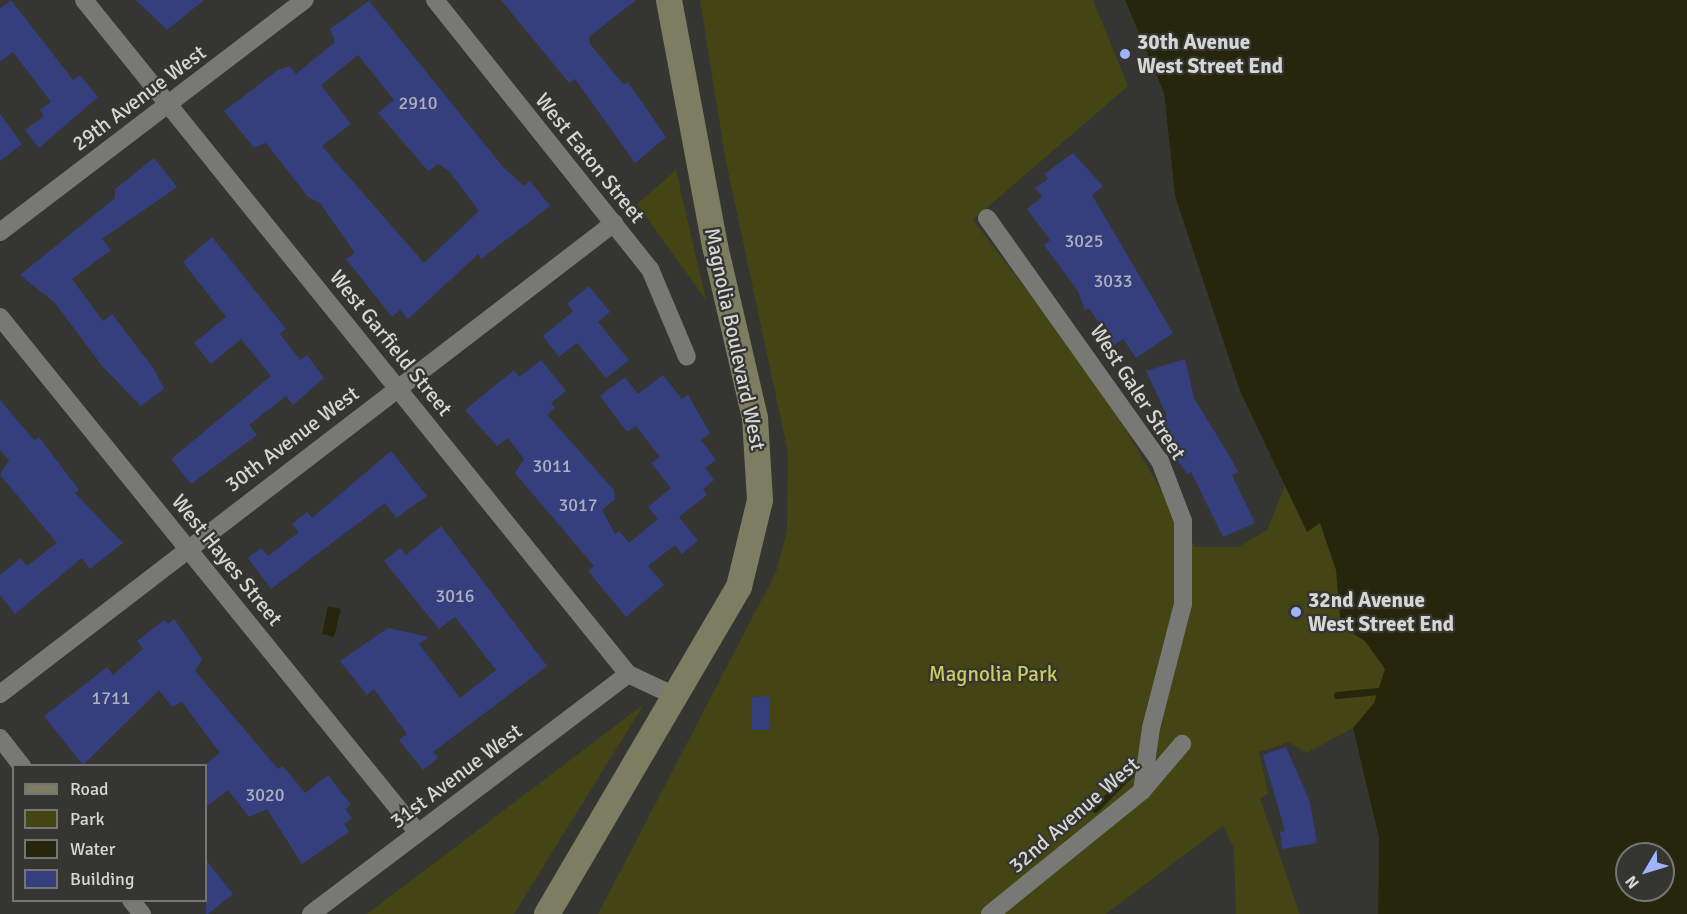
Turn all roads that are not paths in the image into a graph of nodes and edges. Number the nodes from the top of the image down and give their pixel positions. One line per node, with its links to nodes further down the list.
1 (84, 0): 5 (street, West Garfield Street)
2 (304, 0): 5 (street, 29th Avenue West)
3 (435, 0): 7 (street, West Eaton Street)
4 (669, 0): 15 (main road, Magnolia Boulevard West)
5 (169, 103): 8 (street, 29th Avenue West); 11 (street, West Garfield Street)
6 (987, 218): 19 (street, West Galer Street)
7 (614, 223): 10 (street, West Eaton Street); 11 (street, 30th Avenue West)
8 (0, 232)
9 (0, 317): 12 (street, West Hayes Street)
10 (687, 357)
11 (398, 387): 12 (street, 30th Avenue West); 13 (street, West Garfield Street)
12 (187, 547): 14 (street, 30th Avenue West); 20 (street, West Hayes Street)
13 (628, 674): 15 (street, West Garfield Street); 20 (street, 31st Avenue West)
14 (0, 694)
15 (677, 697): 24 (main road, Magnolia Boulevard West)
16 (0, 738): 18 (street)
17 (1182, 744): 19 (street, 32nd Avenue West)
18 (21, 764)
19 (1142, 791): 25 (street, 32nd Avenue West)
20 (418, 833): 23 (street, 31st Avenue West)
21 (133, 902): 22 (street)
22 (142, 914)
23 (310, 914)
24 (547, 914)
25 (990, 914)

